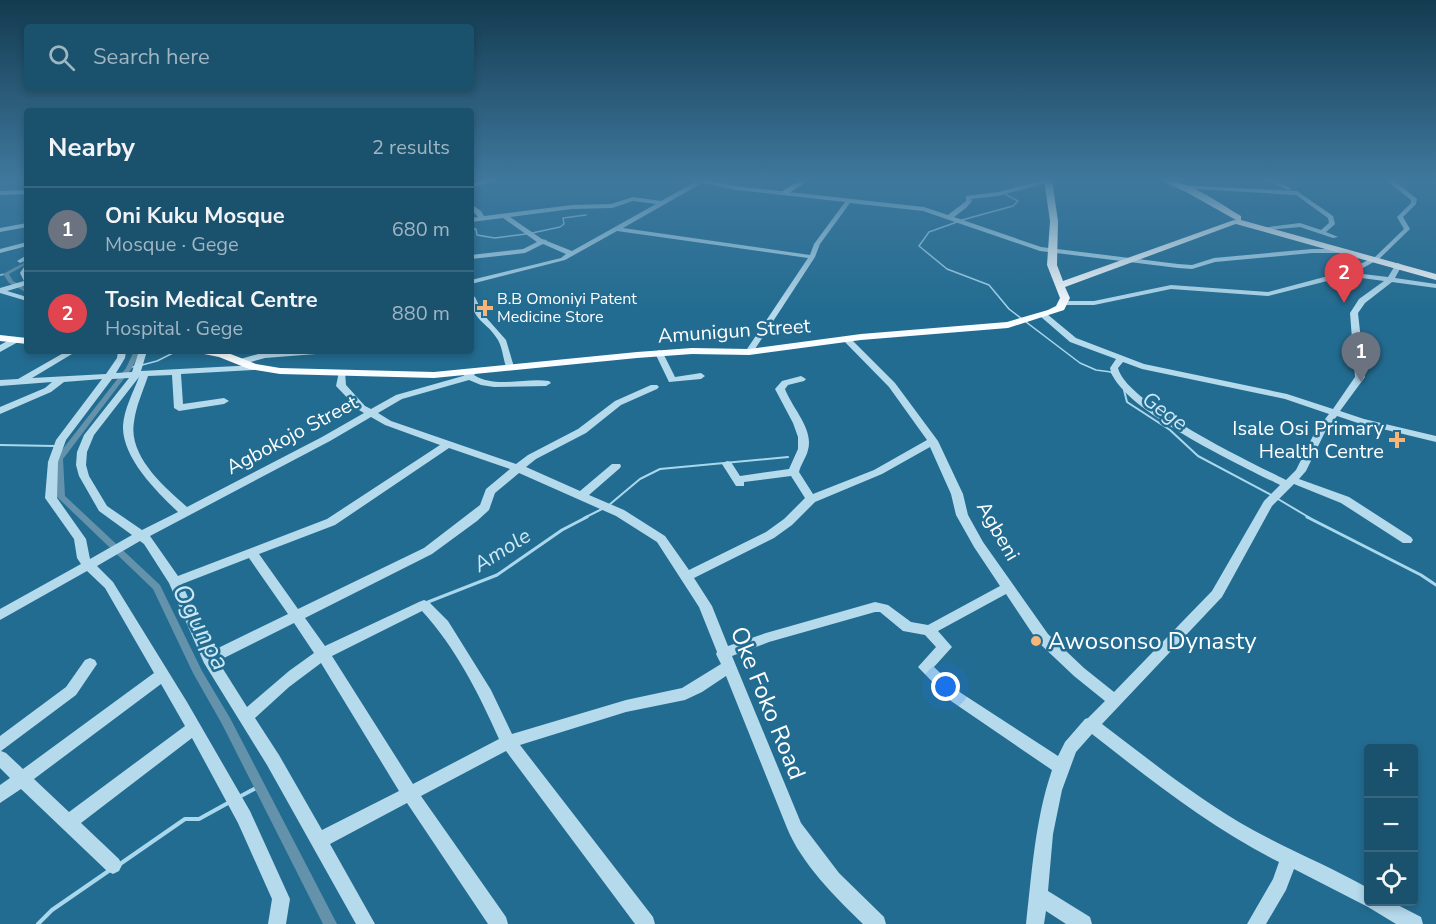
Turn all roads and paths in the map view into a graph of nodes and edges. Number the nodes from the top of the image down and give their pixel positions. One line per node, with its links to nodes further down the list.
1 (515, 223): 17 (street)
2 (627, 223): 12 (street)
3 (832, 223): 24 (street)
4 (967, 223): 21 (street)
5 (1054, 223): 21 (main road)
6 (1228, 223): 26 (main road)
7 (1247, 223): 13 (highway)
8 (1247, 223): 20 (highway)
9 (1332, 223): 15 (street)
10 (1404, 223): 25 (street)
11 (24, 226): 14 (street)
12 (617, 229): 22 (street); 24 (street)
13 (1269, 229): 15 (street); 25 (highway)
14 (0, 230)
15 (1322, 232): 16 (street)
16 (1335, 237)
17 (544, 241): 22 (street); 23 (street)
18 (24, 245): 19 (street)
19 (0, 251)
20 (1345, 251): 25 (highway); 26 (street)
21 (1052, 252): 26 (street); 33 (main road)
22 (572, 254): 31 (street)
23 (474, 256)
24 (812, 257): 45 (street)
25 (1376, 259): 27 (highway); 28 (street)
26 (1130, 260): 33 (main road)
27 (1398, 265): 29 (highway); 30 (street)
28 (1346, 274): 30 (street); 37 (street)
29 (1436, 276)
30 (1390, 280): 34 (street); 70 (street)
31 (474, 281)
32 (24, 283): 35 (street)
33 (1060, 283): 37 (main road)
34 (1436, 286)
35 (1, 290): 36 (street)
36 (24, 298)
37 (1063, 303): 39 (main road)
38 (474, 304): 55 (street)
39 (1044, 316): 41 (main road, Amunigun Street); 52 (street)
40 (0, 338): 42 (main road)
41 (846, 339): 45 (main road, Amunigun Street); 74 (street, Agbeni)
42 (15, 340): 43 (main road); 44 (street)
43 (24, 341)
44 (0, 349)
45 (749, 352): 46 (main road, Amunigun Street)
46 (659, 353): 55 (main road, Amunigun Street); 61 (street)
47 (68, 354): 64 (street)
48 (122, 354): 60 (street)
49 (142, 354): 57 (street)
50 (222, 354): 53 (main road, Amunigun Street)
51 (278, 354): 53 (street)
52 (1121, 359): 70 (street); 81 (street)
53 (240, 362): 54 (main road, Amunigun Street)
54 (253, 367): 56 (street); 58 (main road, Amunigun Street)
55 (510, 367): 59 (main road, Amunigun Street)
56 (176, 372): 57 (street); 68 (street)
57 (136, 374): 60 (street); 84 (street); 85 (street)
58 (342, 374): 59 (main road, Amunigun Street); 71 (street, Oke Foko Road)
59 (471, 374): 66 (street); 71 (street, Agbokojo Street)
60 (111, 376): 62 (street); 88 (street)
61 (701, 376)
62 (62, 379): 64 (street); 69 (street)
63 (801, 379): 80 (street)
64 (19, 382): 65 (street)
65 (0, 383)
66 (546, 383)
67 (654, 387): 79 (street)
68 (224, 401)
69 (0, 411)
70 (1333, 413): 72 (street); 81 (street)
71 (370, 414): 75 (street, Oke Foko Road); 84 (street, Agbokojo Street)
72 (1393, 430): 73 (street); 76 (street)
73 (1436, 439)
74 (933, 441): 83 (street); 91 (street, Agbeni)
75 (448, 444): 79 (street, Oke Foko Road); 87 (street)
76 (1436, 444)
77 (727, 464): 80 (street)
78 (616, 466): 82 (street)
79 (518, 467): 82 (street, Oke Foko Road); 93 (street)
80 (794, 472): 83 (street)
81 (1290, 482): 86 (street); 100 (street)
82 (582, 495): 89 (street, Oke Foko Road)
83 (811, 500): 89 (street)
84 (184, 512): 85 (street, Agbokojo Street)
85 (137, 537): 88 (street, Agbokojo Street); 90 (street)
86 (1407, 540)
87 (251, 552): 90 (street); 93 (street)
88 (90, 564): 92 (street, Agbokojo Street); 99 (street)
89 (688, 576): 97 (street, Oke Foko Road)
90 (174, 582): 96 (street)
91 (1009, 587): 94 (street); 100 (street, Agbeni)
92 (0, 615)
93 (295, 616): 95 (street); 96 (street)
94 (929, 630): 97 (street); 107 (street)
95 (323, 654): 101 (street); 104 (street); 109 (street)
96 (209, 659): 101 (street)
97 (725, 660): 104 (street); 122 (street, Oke Foko Road)
98 (90, 664): 105 (street)
99 (162, 675): 103 (street); 108 (street)
100 (1114, 700): 102 (street)
101 (246, 717): 112 (street)
102 (1090, 724): 107 (street); 113 (street)
103 (194, 728): 111 (street); 118 (street)
104 (508, 742): 109 (street); 121 (street)
105 (0, 745)
106 (0, 758): 108 (street)
107 (1060, 766): 115 (street)
108 (23, 778): 110 (street); 111 (street)
109 (409, 792): 112 (street); 120 (street)
110 (0, 795)
111 (69, 822): 114 (street)
112 (319, 841): 119 (street)
113 (1289, 857): 116 (street); 125 (street)
114 (113, 865)
115 (1038, 895): 123 (street); 124 (street)
116 (1364, 896)
117 (1382, 906): 126 (street)
118 (277, 924)
119 (366, 924)
120 (500, 924)
121 (646, 924)
122 (877, 924)
123 (1035, 924)
124 (1083, 924)
125 (1256, 924)
126 (1414, 924)

